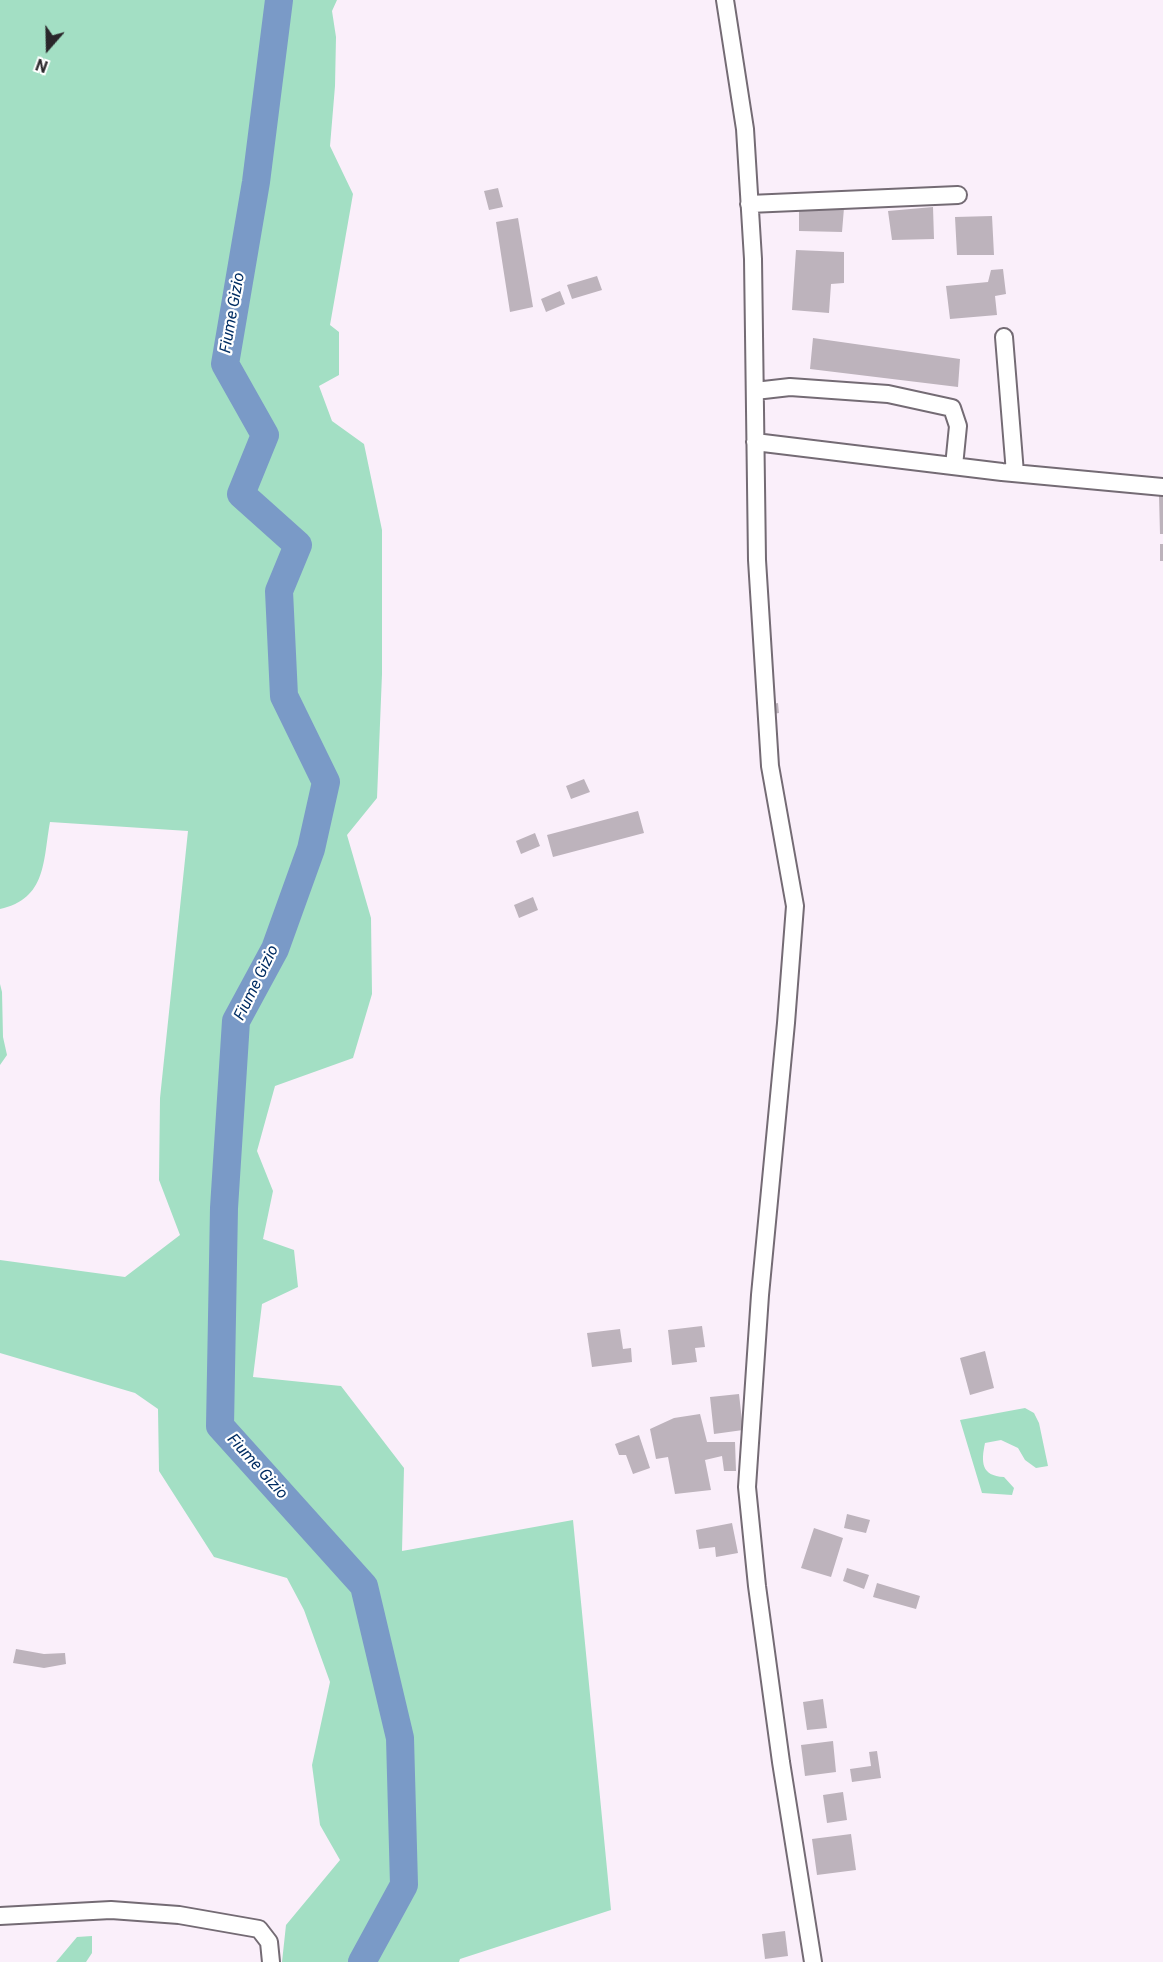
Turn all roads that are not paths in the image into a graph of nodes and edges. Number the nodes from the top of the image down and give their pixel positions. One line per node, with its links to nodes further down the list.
1 (725, 0): 3 (street)
2 (958, 195): 3 (street)
3 (748, 204): 5 (street)
4 (1004, 337): 8 (street)
5 (755, 391): 6 (street); 7 (street)
6 (755, 442): 7 (street); 12 (street)
7 (954, 466): 8 (street)
8 (1015, 473): 9 (street)
9 (1163, 487)
10 (0, 1916): 11 (street)
11 (271, 1962)
12 (813, 1962)

